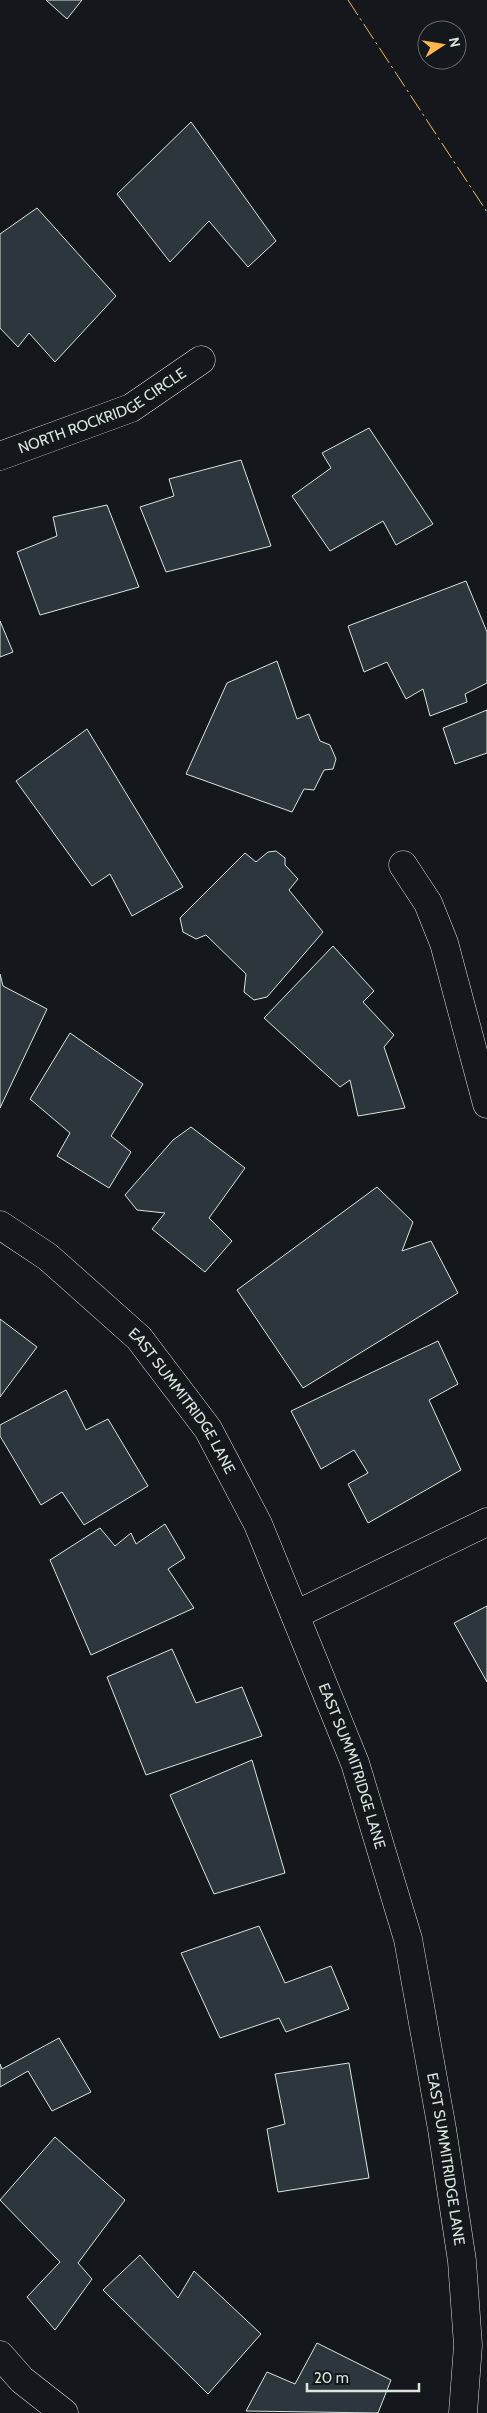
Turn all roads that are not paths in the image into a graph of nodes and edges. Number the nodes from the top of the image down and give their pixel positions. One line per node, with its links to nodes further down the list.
1 (201, 360): 2 (street, NORTH ROCKRIDGE CIRCLE)
2 (0, 456)
3 (403, 865): 4 (street)
4 (487, 1104)
5 (0, 1225): 7 (street, EAST SUMMITRIDGE LANE)
6 (487, 1522): 7 (street)
7 (295, 1614): 10 (street, EAST SUMMITRIDGE LANE)
8 (0, 2355): 9 (street)
9 (64, 2413)
10 (463, 2413)

